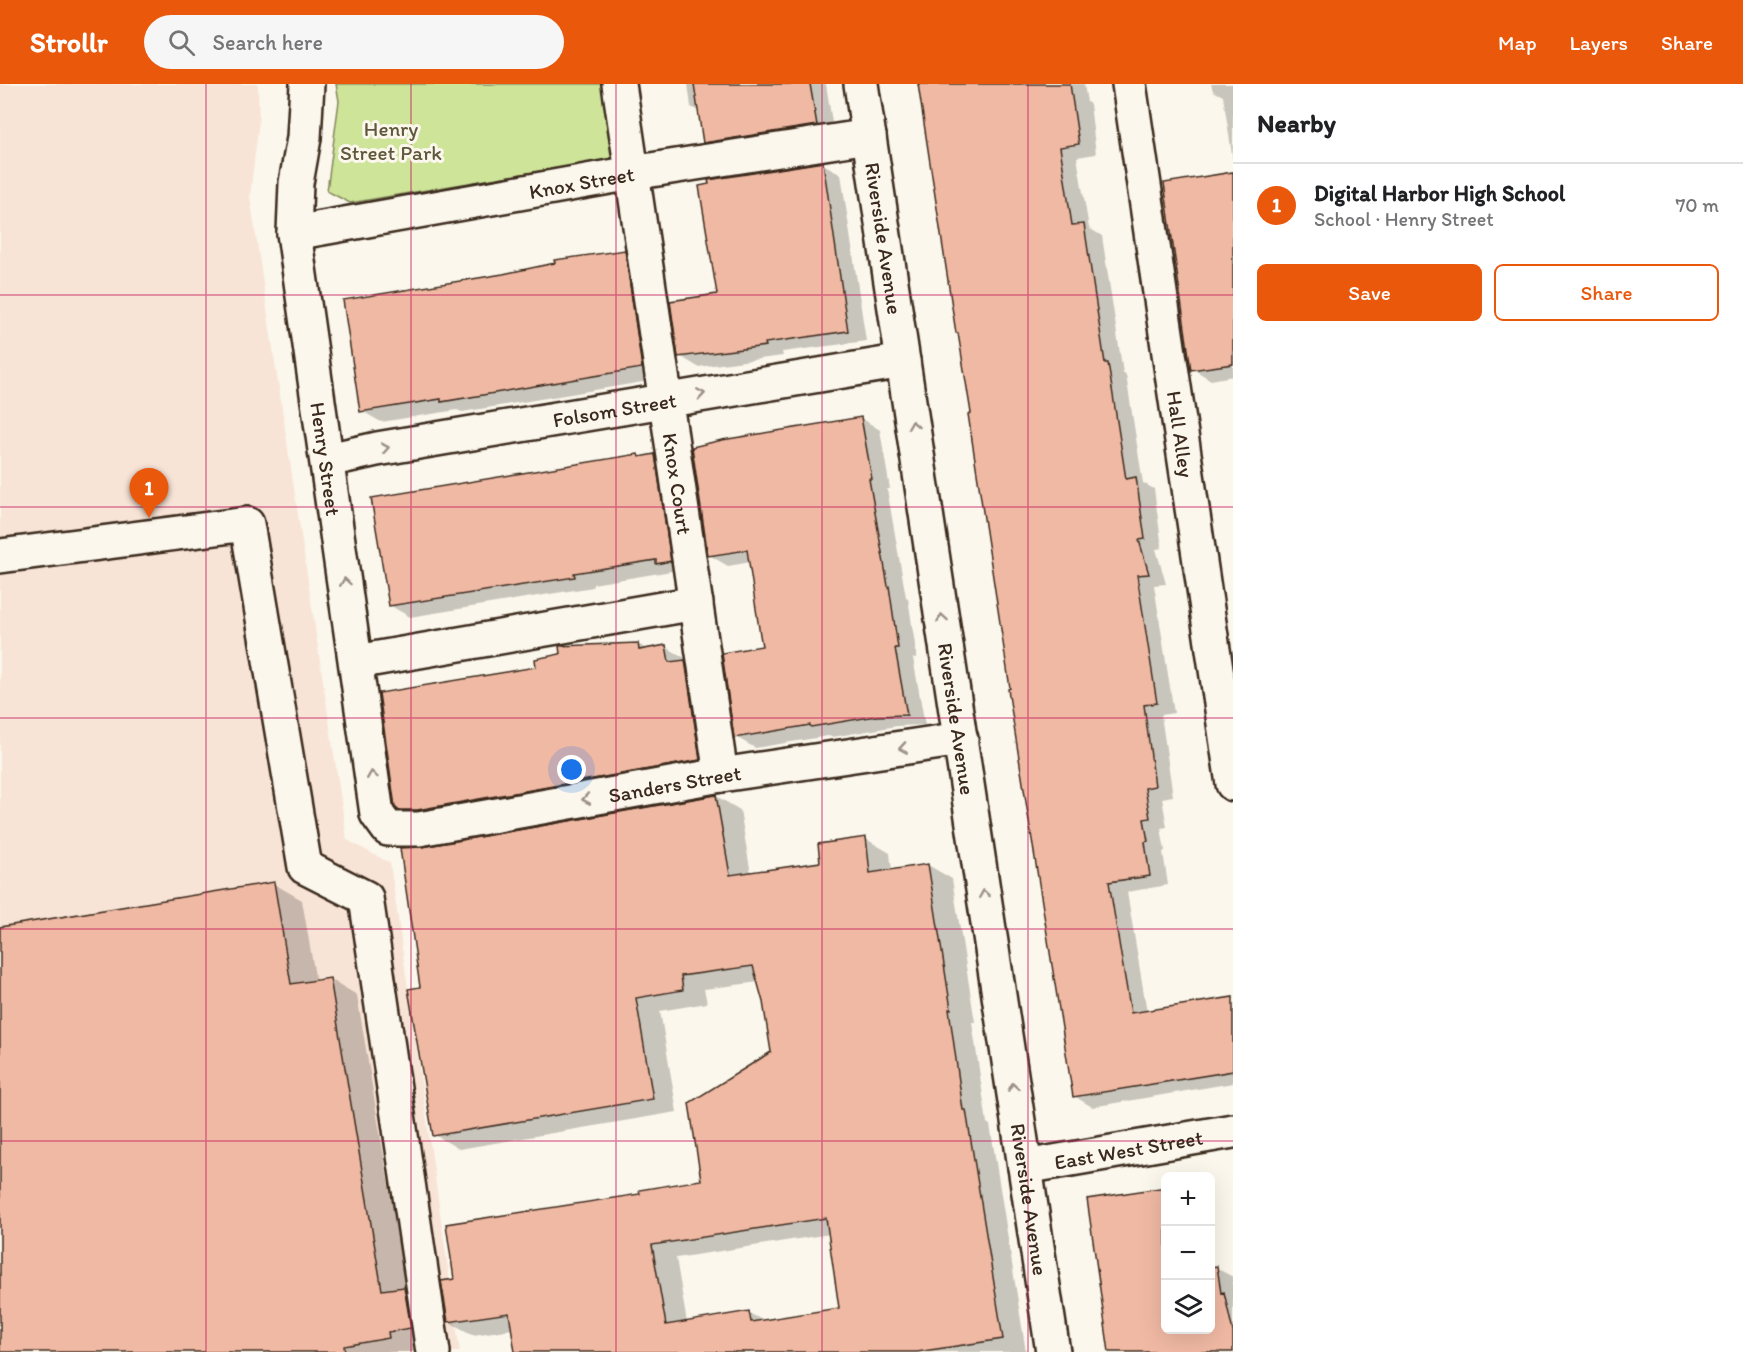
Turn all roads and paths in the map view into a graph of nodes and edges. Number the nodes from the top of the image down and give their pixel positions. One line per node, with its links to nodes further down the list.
1 (307, 84): 7 (street, Henry Street)
2 (619, 84): 6 (street, Knox Court)
3 (861, 84): 5 (street, Riverside Avenue)
4 (1129, 84): 16 (street, Hall Alley)
5 (869, 136): 6 (street, Knox Street); 8 (street, Riverside Avenue)
6 (632, 173): 7 (street, Knox Street); 9 (street, Knox Court)
7 (294, 233): 10 (street, Henry Street)
8 (903, 361): 9 (street, Folsom Street, one-way to 8); 14 (street, Riverside Avenue, one-way to 8)
9 (666, 400): 10 (street, Folsom Street, one-way to 9); 12 (street, Knox Court)
10 (328, 460): 13 (street, Henry Street, one-way to 10)
11 (0, 556): 20 (street)
12 (696, 603): 13 (street); 15 (street, Knox Court)
13 (356, 662): 17 (street, Henry Street, one-way to 13)
14 (961, 739): 15 (street, Sanders Street, one-way to 15); 19 (street, Riverside Avenue, one-way to 14)
15 (722, 775): 17 (street, Sanders Street, one-way to 17)
16 (1233, 784)
17 (388, 830)
18 (1233, 1131): 19 (street, East West Street)
19 (1025, 1167): 21 (street, Riverside Avenue)
20 (433, 1352)
21 (1053, 1352)

